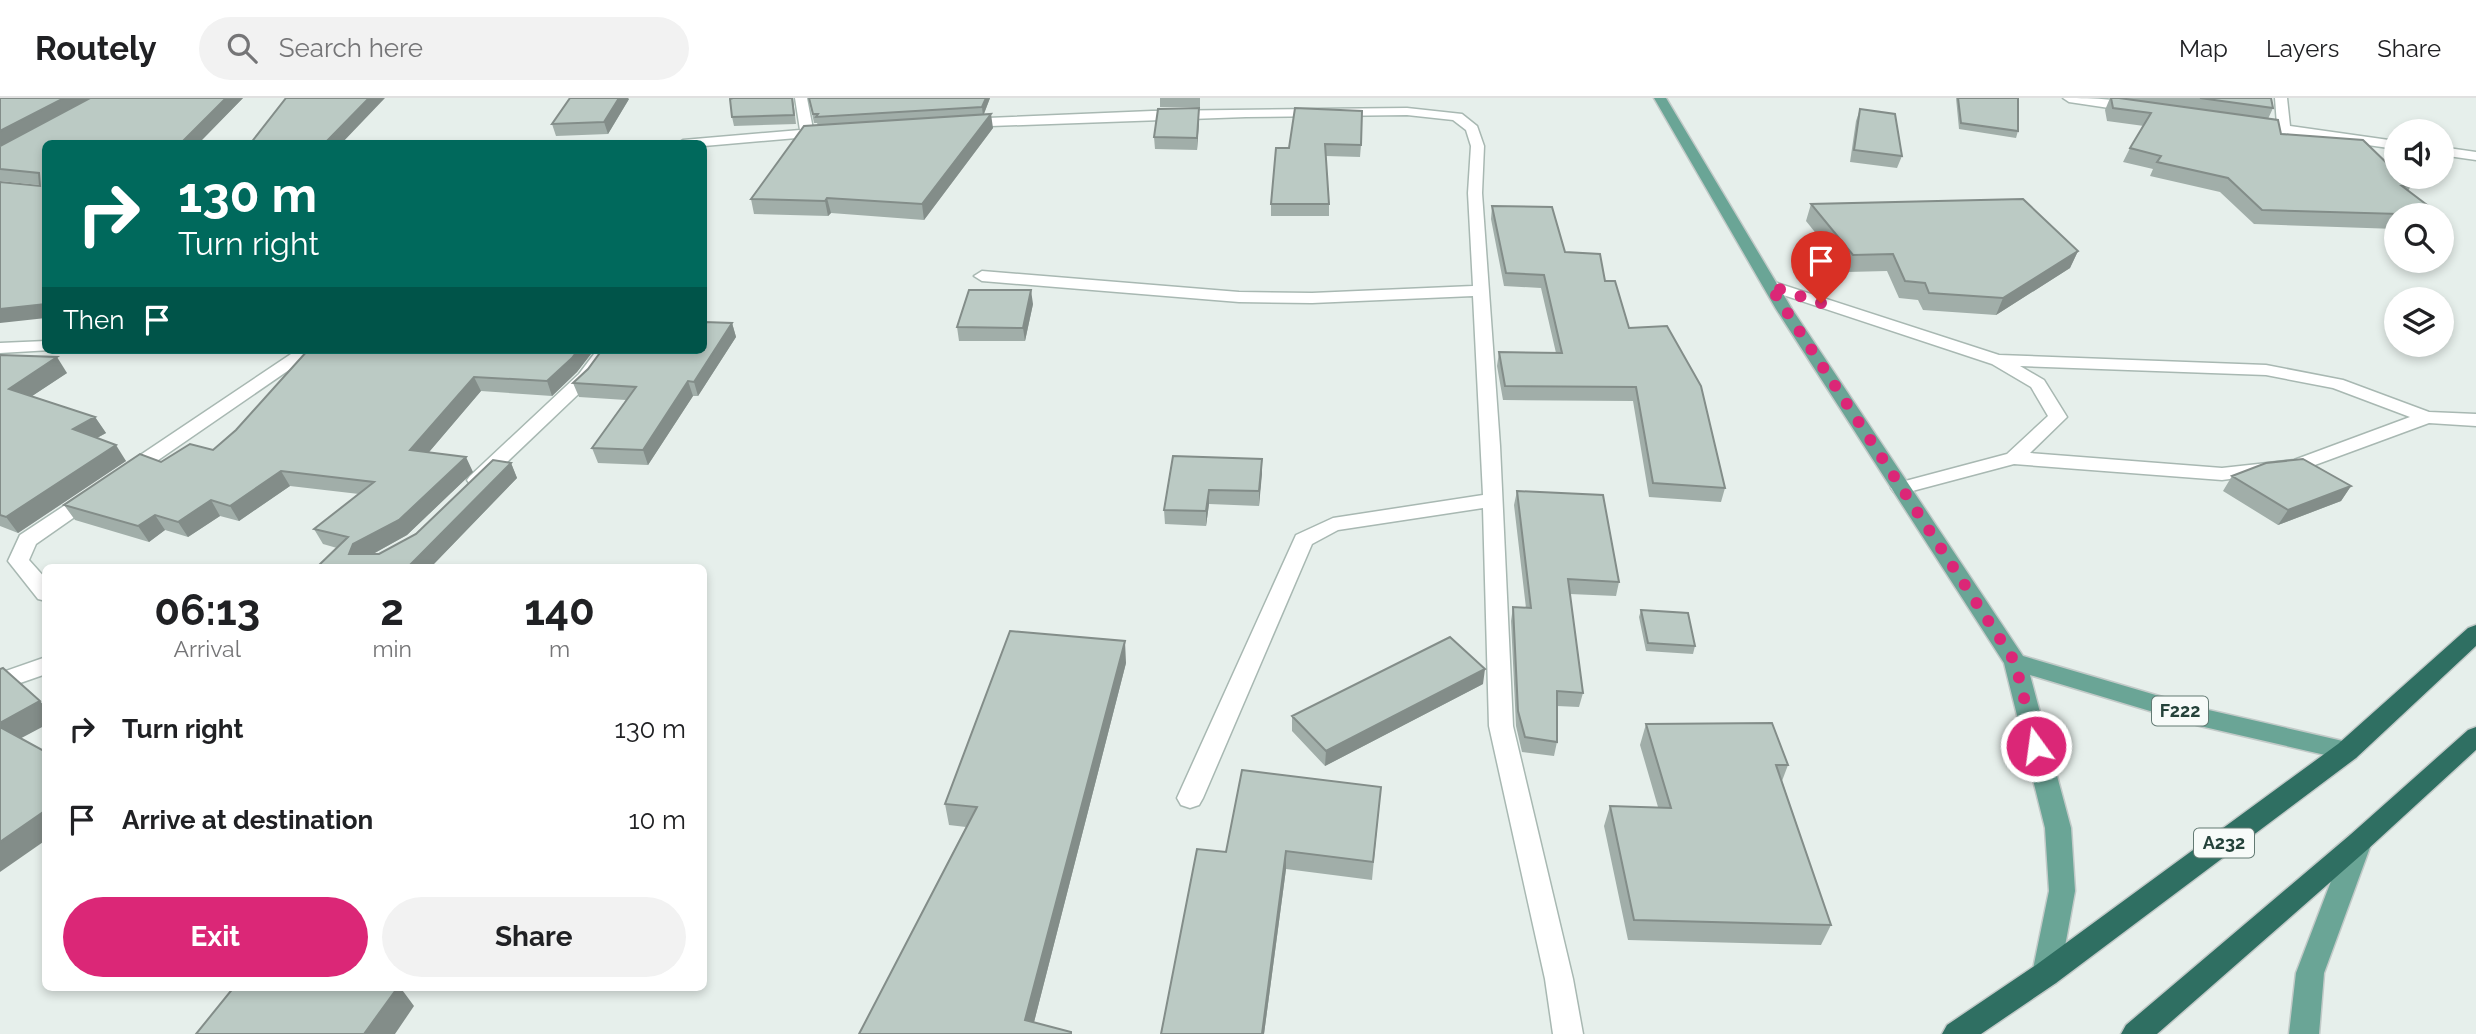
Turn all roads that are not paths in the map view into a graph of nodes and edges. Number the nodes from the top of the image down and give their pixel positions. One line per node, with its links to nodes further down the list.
1 (801, 98): 10 (street)
2 (1660, 98): 16 (main road)
3 (2069, 98): 5 (street)
4 (2281, 98): 8 (street)
5 (2150, 110)
6 (2230, 122): 8 (street)
7 (946, 124): 17 (street)
8 (2284, 130): 12 (street)
9 (842, 131): 10 (street)
10 (807, 134): 11 (street)
11 (707, 142)
12 (2384, 143)
13 (2454, 153): 14 (street)
14 (2476, 156)
15 (982, 276): 17 (street)
16 (1770, 286): 22 (street); 26 (main road)
17 (1480, 291): 28 (street)
18 (42, 346): 19 (street)
19 (0, 348)
20 (303, 354): 29 (street)
21 (604, 354): 27 (street)
22 (1998, 360): 23 (street); 25 (street)
23 (2427, 417): 24 (street); 25 (street)
24 (2476, 420)
25 (2014, 458): 26 (street)
26 (1901, 488): 31 (main road)
27 (461, 495)
28 (1493, 500): 36 (street); 39 (street)
29 (42, 589)
30 (2476, 633): 35 (highway, A232)
31 (2015, 662): 35 (main road, F222); 38 (main road)
32 (42, 666): 33 (street)
33 (0, 682)
34 (2476, 736): 37 (highway)
35 (2347, 751): 38 (highway, A232)
36 (1190, 798)
37 (2359, 842): 41 (highway); 42 (main road)
38 (2046, 974): 40 (highway, A232)
39 (1568, 1034)
40 (1957, 1034)
41 (2136, 1034)
42 (2304, 1034)

